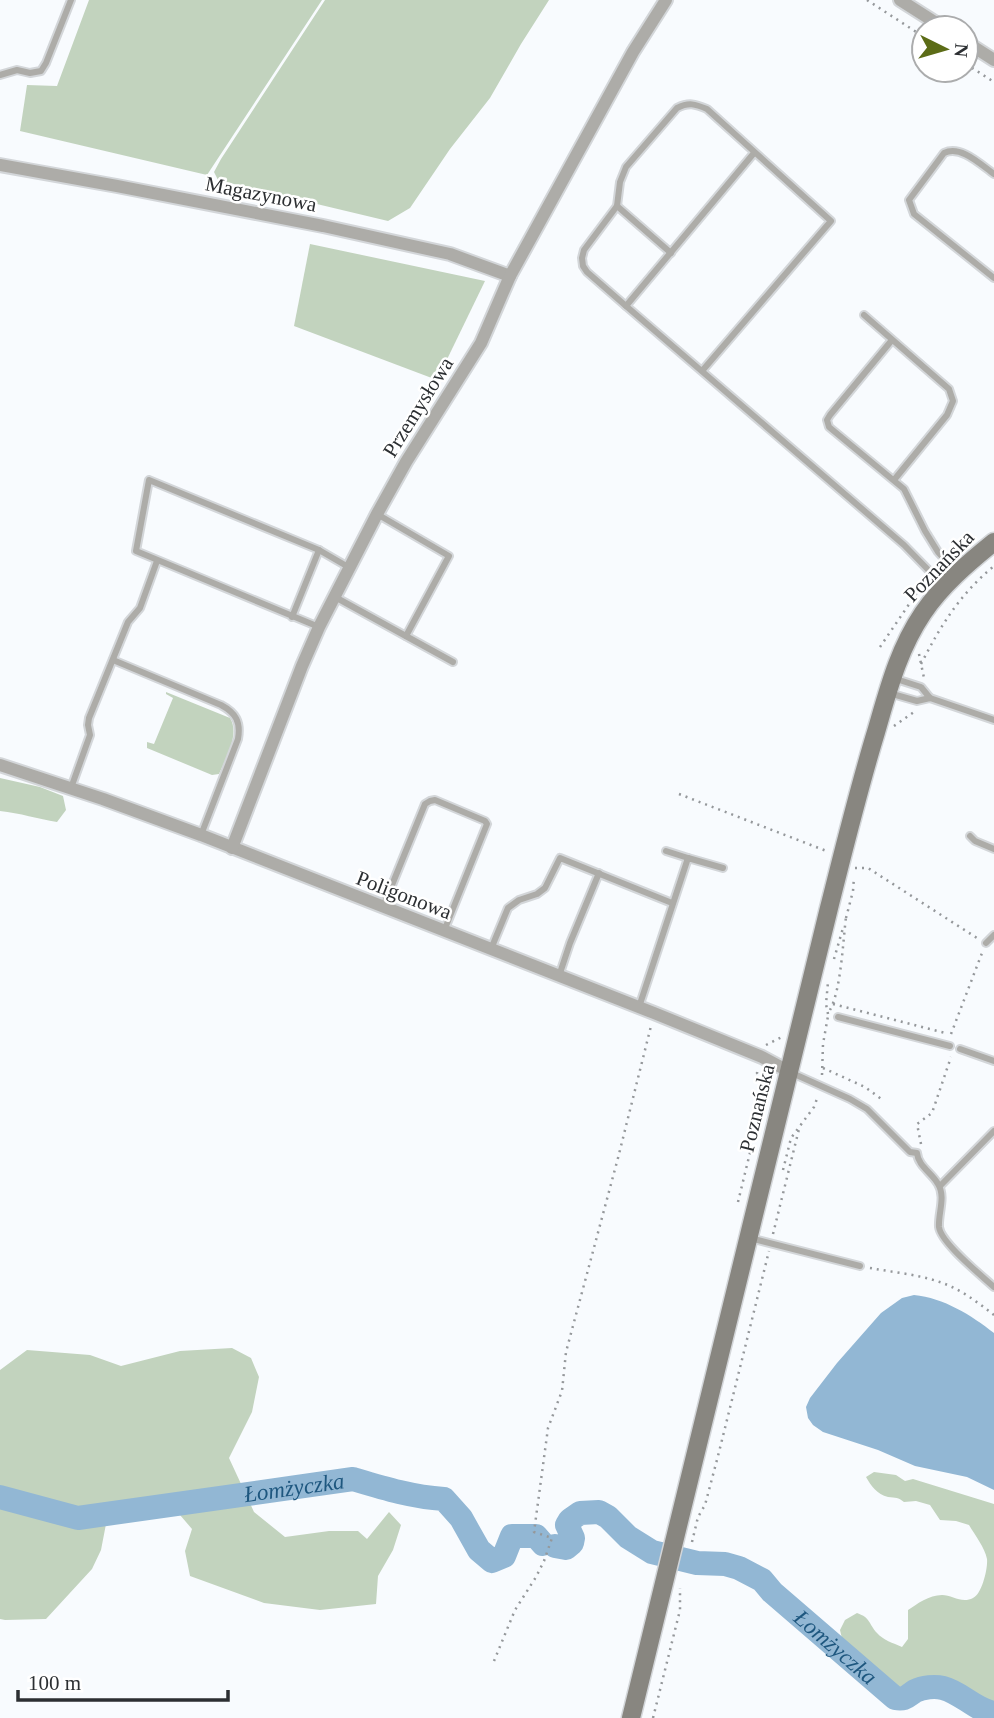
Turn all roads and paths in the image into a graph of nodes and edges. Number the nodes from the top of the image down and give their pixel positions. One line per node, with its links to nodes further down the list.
1 (71, 0): 7 (lane)
2 (666, 0): 13 (street, Przemysłowa)
3 (867, 0): 6 (path)
4 (900, 0): 5 (street)
5 (922, 14)
6 (910, 28)
7 (0, 75)
8 (754, 153): 11 (lane); 12 (lane); 18 (lane)
9 (0, 166): 13 (street, Magazynowa)
10 (994, 174): 14 (lane)
11 (617, 206): 12 (lane); 15 (lane)
12 (671, 253): 15 (lane)
13 (510, 276): 20 (street, Przemysłowa)
14 (994, 278)
15 (626, 306): 18 (lane)
16 (864, 315): 17 (lane)
17 (892, 341): 19 (lane); 19 (lane)
18 (702, 371): 27 (lane)
19 (894, 480): 26 (lane)
20 (377, 514): 25 (street, Przemysłowa); 31 (lane)
21 (994, 542): 26 (main road, Poznańska)
22 (319, 550): 23 (lane); 25 (lane); 29 (lane)
23 (157, 561): 29 (lane); 33 (lane)
24 (994, 566): 35 (path)
25 (350, 568): 28 (street, Przemysłowa)
26 (958, 573): 27 (main road, Poznańska)
27 (945, 587): 37 (main road, Poznańska)
28 (335, 597): 30 (street, Przemysłowa); 31 (lane)
29 (292, 617): 30 (lane)
30 (319, 627): 45 (street, Przemysłowa)
31 (406, 636): 34 (lane)
32 (919, 654): 35 (path)
33 (113, 660): 41 (lane); 43 (lane)
34 (453, 662)
35 (921, 664): 36 (path)
36 (924, 678)
37 (889, 685): 38 (lane); 38 (lane); 49 (main road, Poznańska)
38 (930, 698): 39 (lane)
39 (994, 720)
40 (0, 765): 41 (street, Poligonowa)
41 (71, 788): 43 (street, Poligonowa)
42 (679, 794): 49 (path)
43 (201, 835): 45 (street, Poligonowa)
44 (970, 836): 46 (lane)
45 (232, 848): 53 (street, Poligonowa)
46 (994, 849)
47 (666, 851): 48 (lane)
48 (688, 858): 50 (lane); 52 (lane)
49 (848, 863): 56 (path); 69 (main road, Poznańska)
50 (723, 868)
51 (599, 873): 52 (lane); 57 (lane); 59 (lane)
52 (672, 903): 61 (lane)
53 (383, 907): 54 (street, Poligonowa); 54 (lane)
54 (444, 931): 57 (street, Poligonowa)
55 (994, 935): 56 (lane)
56 (986, 943): 64 (path)
57 (491, 949): 59 (street, Poligonowa)
58 (832, 966): 60 (path)
59 (559, 976): 61 (street, Poligonowa)
60 (829, 978)
61 (639, 1007): 62 (street, Poligonowa)
62 (654, 1013): 69 (street, Poligonowa); 83 (path)
63 (838, 1017): 65 (lane)
64 (951, 1034)
65 (950, 1046)
66 (960, 1049): 67 (lane)
67 (994, 1061)
68 (823, 1068): 70 (path)
69 (790, 1072): 75 (lane); 76 (main road, Poznańska)
70 (884, 1101)
71 (917, 1125): 74 (path)
72 (799, 1129): 77 (path)
73 (994, 1131): 75 (lane)
74 (922, 1147)
75 (940, 1186): 79 (lane)
76 (748, 1237): 77 (lane); 81 (main road, Poznańska)
77 (771, 1243): 78 (lane); 81 (path)
78 (860, 1266): 80 (path)
79 (994, 1287)
80 (994, 1315)
81 (684, 1537): 84 (main road, Poznańska)
82 (680, 1588): 85 (path)
83 (494, 1661)
84 (631, 1718)
85 (653, 1718)

